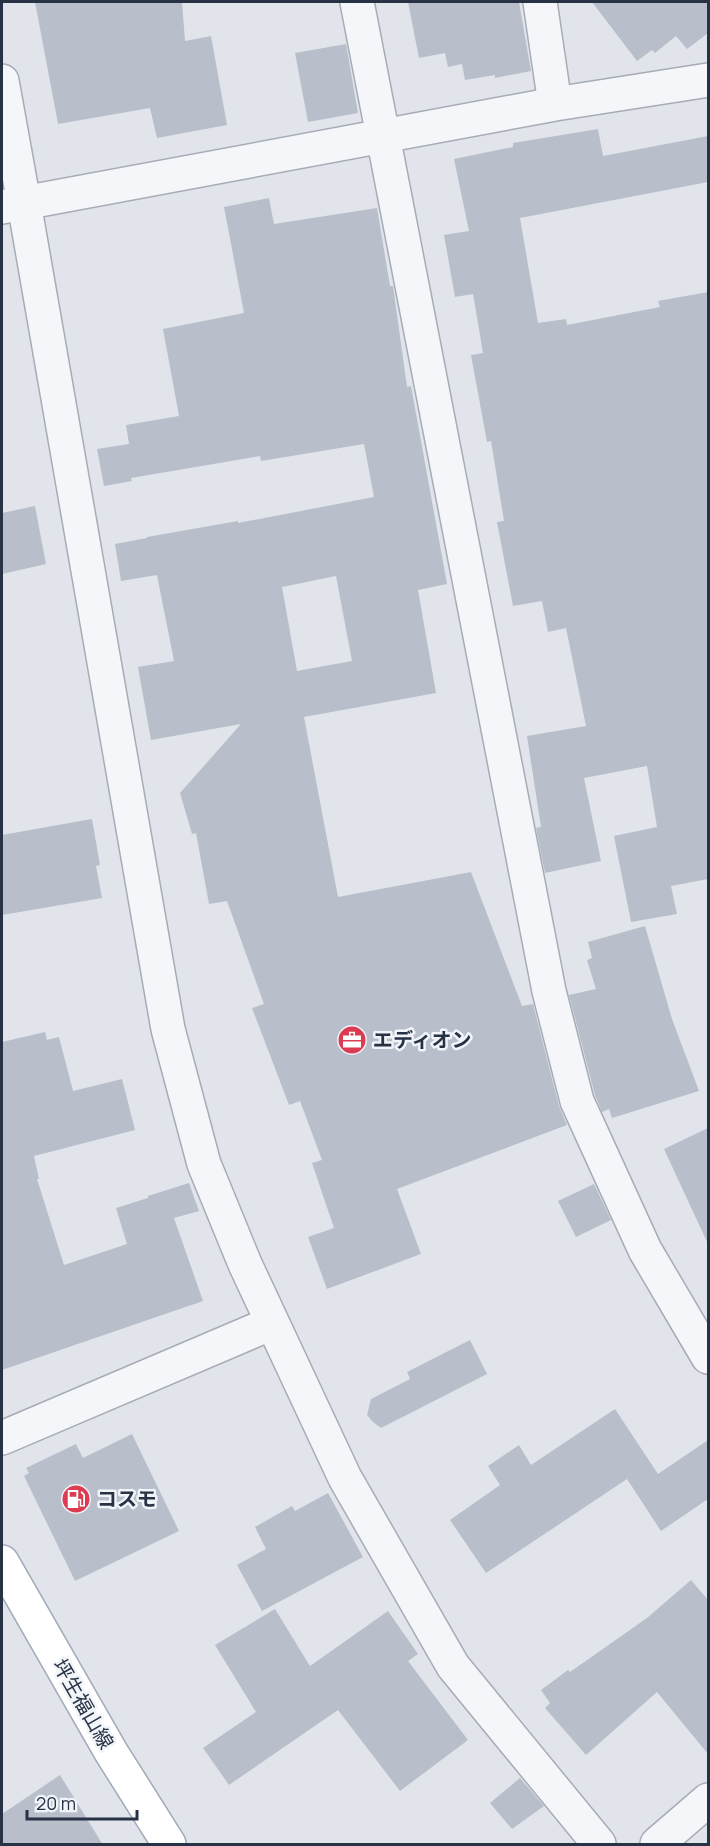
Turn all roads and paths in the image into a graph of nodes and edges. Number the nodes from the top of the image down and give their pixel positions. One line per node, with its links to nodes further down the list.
1 (357, 2): 6 (street)
2 (540, 2): 5 (street)
3 (708, 80): 5 (street)
4 (2, 81): 7 (street)
5 (555, 104): 6 (street)
6 (384, 136): 7 (street); 9 (street)
7 (13, 205): 8 (street)
8 (272, 1323): 10 (street); 14 (street)
9 (708, 1357)
10 (2, 1438)
11 (2, 1562): 13 (main road, 坪生福山線)
12 (708, 1800): 15 (street)
13 (169, 1845)
14 (599, 1845)
15 (657, 1845)

